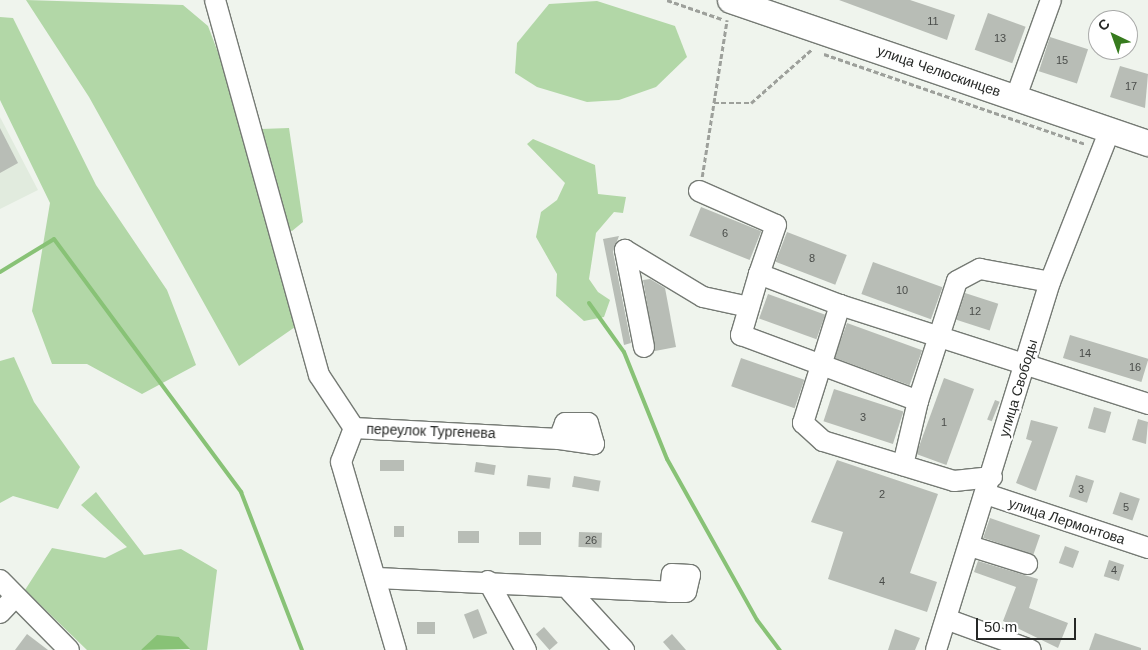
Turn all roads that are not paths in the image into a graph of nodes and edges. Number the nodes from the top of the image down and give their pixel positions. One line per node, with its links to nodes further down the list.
1 (215, 0): 18 (street)
2 (1051, 0): 4 (street)
3 (731, 14): 4 (main road, улица Челюскинцев)
4 (1016, 97): 5 (main road, улица Челюскинцев)
5 (1106, 140): 6 (main road, улица Челюскинцев); 9 (street, улица Свободы)
6 (1148, 143)
7 (699, 191): 8 (street)
8 (759, 274): 10 (street); 11 (street)
9 (1050, 282): 12 (street); 14 (street, улица Свободы)
10 (840, 305): 12 (street); 15 (street)
11 (749, 307): 13 (street); 15 (street)
12 (940, 340): 14 (street); 16 (street)
13 (644, 347)
14 (1025, 366): 17 (street); 21 (street, улица Свободы)
15 (821, 367): 16 (street); 20 (street)
16 (918, 401): 20 (street)
17 (1148, 404)
18 (354, 428): 19 (street, переулок Тургенева); 25 (street, переулок Тургенева)
19 (559, 439)
20 (903, 465): 21 (street)
21 (989, 486): 22 (street, улица Свободы); 23 (street, улица Лермонтова)
22 (970, 546): 24 (street); 32 (street, улица Свободы)
23 (1148, 548)
24 (1028, 564)
25 (377, 578): 27 (street); 34 (street, переулок Тургенева)
26 (0, 580): 30 (street)
27 (488, 581): 28 (street); 35 (street)
28 (570, 591): 29 (street); 36 (street)
29 (670, 592)
30 (15, 597): 31 (street); 33 (street)
31 (0, 613)
32 (946, 619): 37 (street, улица Свободы); 38 (street)
33 (69, 650)
34 (396, 650)
35 (526, 650)
36 (624, 650)
37 (936, 650)
38 (1031, 650)

